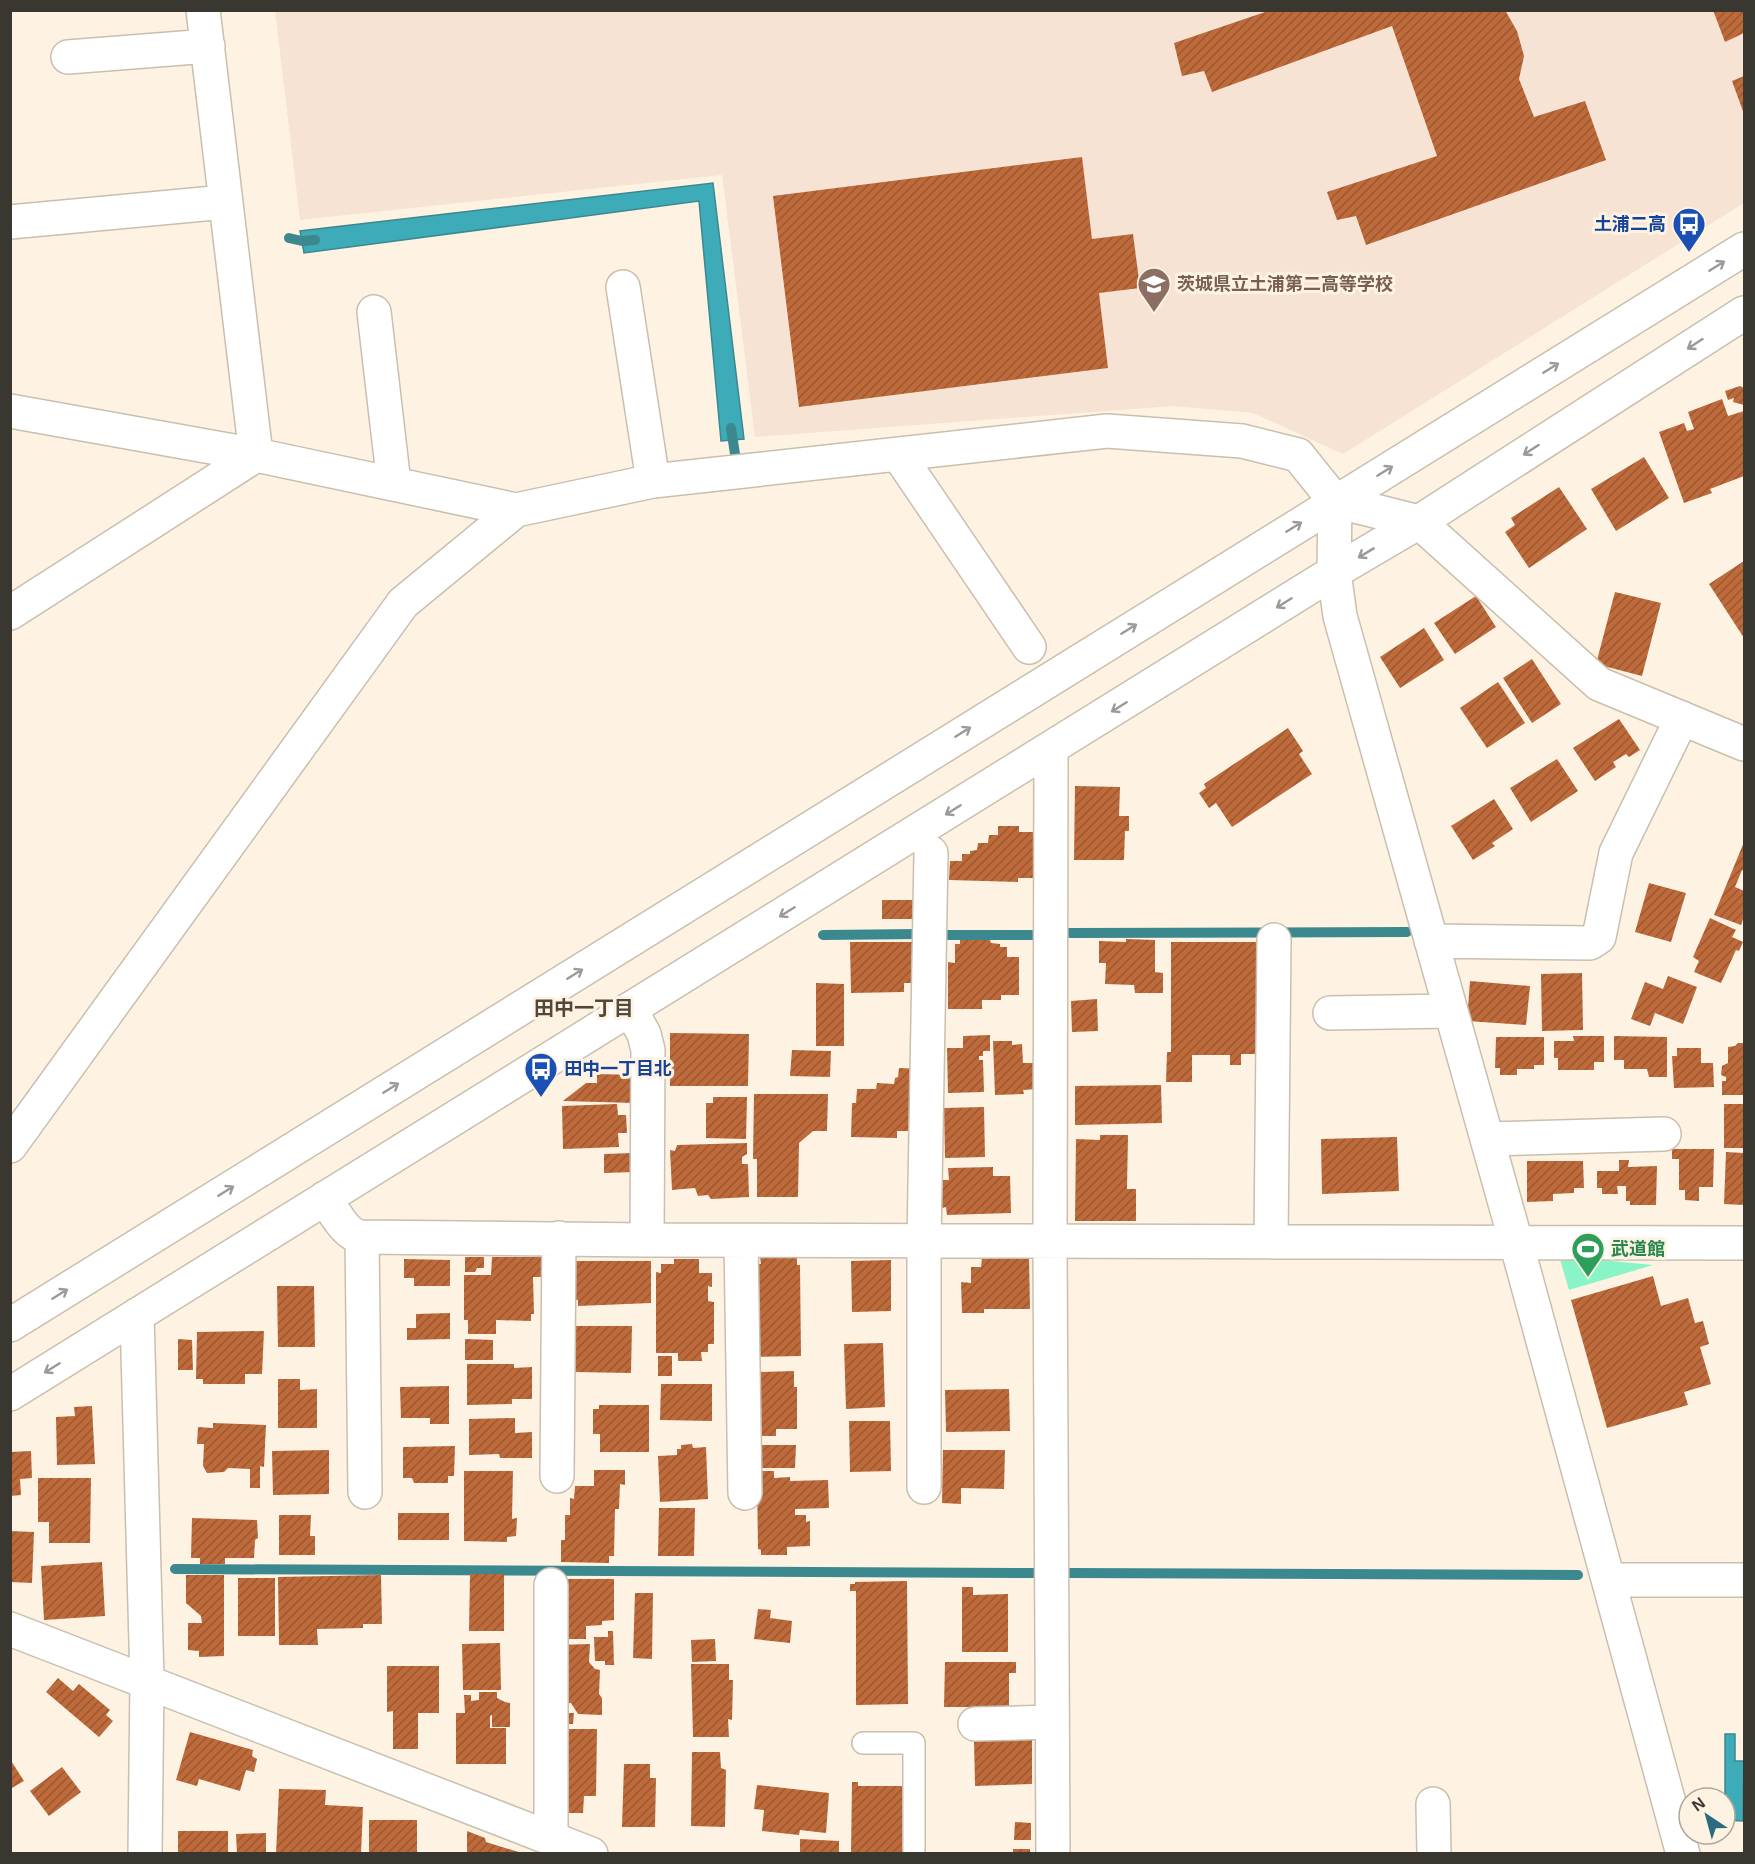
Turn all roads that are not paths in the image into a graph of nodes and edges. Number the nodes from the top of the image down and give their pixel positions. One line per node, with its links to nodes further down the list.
1 (203, 10): 2 (street)
2 (208, 46): 3 (street); 4 (street)
3 (68, 57)
4 (225, 201): 5 (street); 12 (street)
5 (10, 222)
6 (1744, 249): 15 (street, one-way to 6)
7 (623, 287): 13 (street)
8 (374, 312): 14 (street)
9 (1744, 313): 17 (street, one-way to 17)
10 (10, 411): 12 (street)
11 (897, 454): 13 (street); 15 (street); 20 (street)
12 (256, 455): 14 (street); 19 (street)
13 (652, 482): 16 (street)
14 (394, 484): 16 (street)
15 (1335, 501): 17 (street); 18 (street); 44 (street, one-way to 15)
16 (516, 510): 32 (street)
17 (1419, 522): 18 (street, one-way to 18); 21 (street)
18 (1334, 573): 23 (street, one-way to 23); 26 (street)
19 (10, 613)
20 (1029, 647)
21 (1683, 718): 22 (street); 26 (street)
22 (1744, 744)
23 (1051, 749): 27 (street, one-way to 27); 39 (street)
24 (931, 853): 38 (street)
25 (1274, 940): 40 (street)
26 (1431, 941): 28 (street)
27 (630, 1009): 33 (street); 36 (street)
28 (1451, 1011): 29 (street); 31 (street)
29 (1330, 1013)
30 (1664, 1134): 31 (street)
31 (1488, 1139): 41 (street)
32 (10, 1146)
33 (325, 1198): 34 (street); 43 (street)
34 (362, 1237): 35 (street); 48 (street)
35 (559, 1238): 36 (street); 46 (street)
36 (647, 1240): 37 (street)
37 (741, 1241): 38 (street); 49 (street)
38 (924, 1241): 39 (street); 47 (street)
39 (1050, 1242): 40 (street); 55 (street)
40 (1271, 1242): 41 (street)
41 (1516, 1242): 42 (street); 50 (street)
42 (1744, 1243)
43 (137, 1315): 45 (street, one-way to 45); 54 (street)
44 (10, 1325)
45 (10, 1394)
46 (556, 1476)
47 (924, 1487)
48 (365, 1492)
49 (745, 1493)
50 (1610, 1580): 51 (street); 65 (street)
51 (1744, 1580)
52 (551, 1585): 59 (street)
53 (10, 1629): 54 (street)
54 (147, 1680): 59 (street); 60 (street)
55 (1052, 1722): 56 (street); 63 (street)
56 (975, 1724)
57 (863, 1743): 62 (lane)
58 (1433, 1804): 64 (street)
59 (551, 1838): 61 (street)
60 (146, 1854)
61 (591, 1854)
62 (914, 1854)
63 (1053, 1854)
64 (1434, 1854)
65 (1683, 1854)

